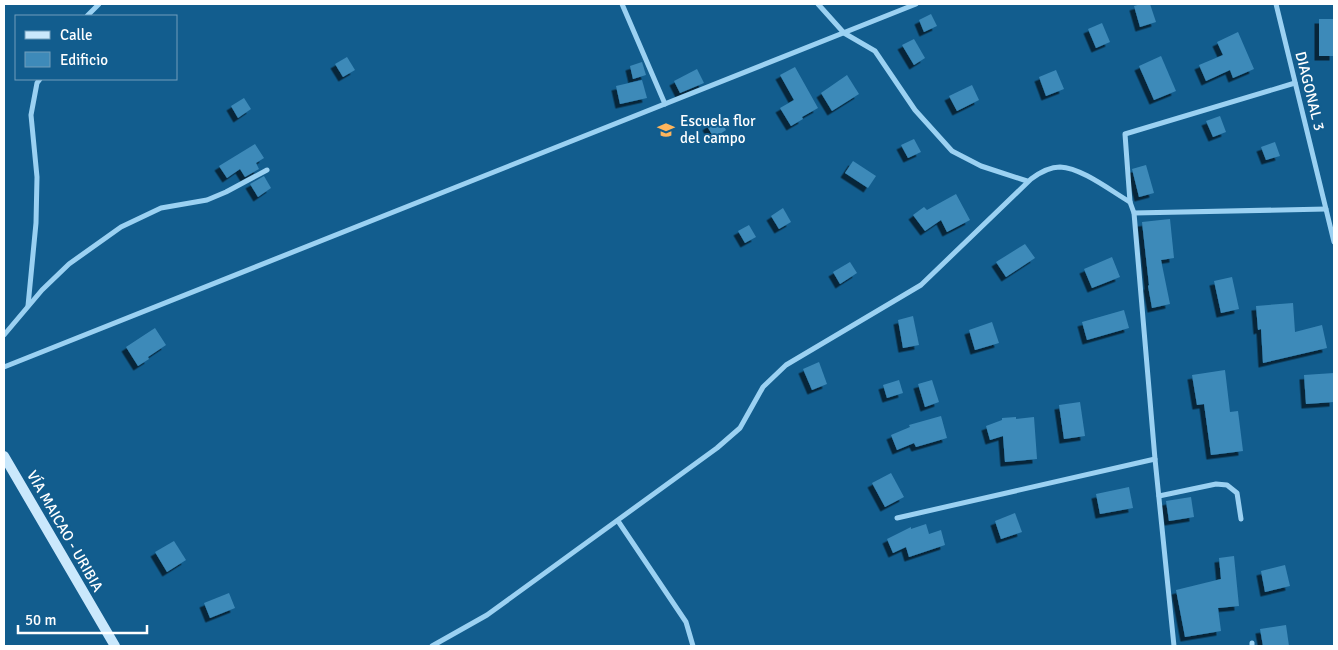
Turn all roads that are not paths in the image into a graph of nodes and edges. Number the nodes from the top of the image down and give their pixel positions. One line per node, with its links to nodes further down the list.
1 (99, 4): 6 (street)
2 (622, 4): 10 (street)
3 (818, 4): 7 (street)
4 (916, 4): 7 (street)
5 (1276, 4): 9 (street, DIAGONAL 3)
6 (88, 15)
7 (844, 33): 10 (street); 12 (street)
8 (39, 80): 17 (street)
9 (1295, 83): 13 (street); 14 (street, DIAGONAL 3)
10 (665, 104): 19 (street)
11 (267, 170): 17 (street)
12 (1027, 182): 13 (street); 25 (street)
13 (1130, 202): 15 (street)
14 (1326, 210): 15 (street); 16 (street, DIAGONAL 3)
15 (1134, 213): 21 (street)
16 (1334, 242)
17 (28, 307): 18 (street)
18 (4, 335)
19 (4, 367)
20 (4, 456): 26 (street, VÍA MAICAO - URIBIA)
21 (1155, 459): 22 (street); 23 (street)
22 (1159, 496): 24 (street); 29 (street)
23 (897, 518)
24 (1241, 519)
25 (618, 521): 27 (street); 28 (street)
26 (115, 646)
27 (432, 646)
28 (693, 646)
29 (1174, 646)

